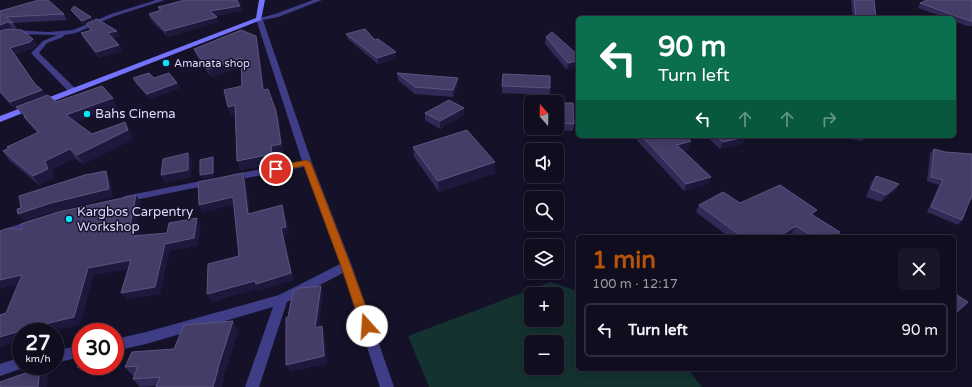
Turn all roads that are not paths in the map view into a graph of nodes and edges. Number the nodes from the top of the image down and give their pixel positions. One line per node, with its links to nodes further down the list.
1 (162, 0): 5 (street)
2 (262, 0): 4 (main road)
3 (319, 0): 4 (street)
4 (258, 19): 7 (main road); 9 (street)
5 (74, 32): 6 (street); 7 (street)
6 (0, 35)
7 (72, 91): 8 (main road)
8 (0, 118)
9 (307, 163): 10 (street); 13 (street)
10 (117, 201)
11 (46, 220): 12 (street)
12 (0, 235)
13 (346, 266): 14 (street); 19 (street)
14 (282, 299): 15 (street); 18 (street)
15 (124, 343)
16 (12, 366): 17 (street)
17 (0, 370)
18 (252, 387)
19 (387, 387)

